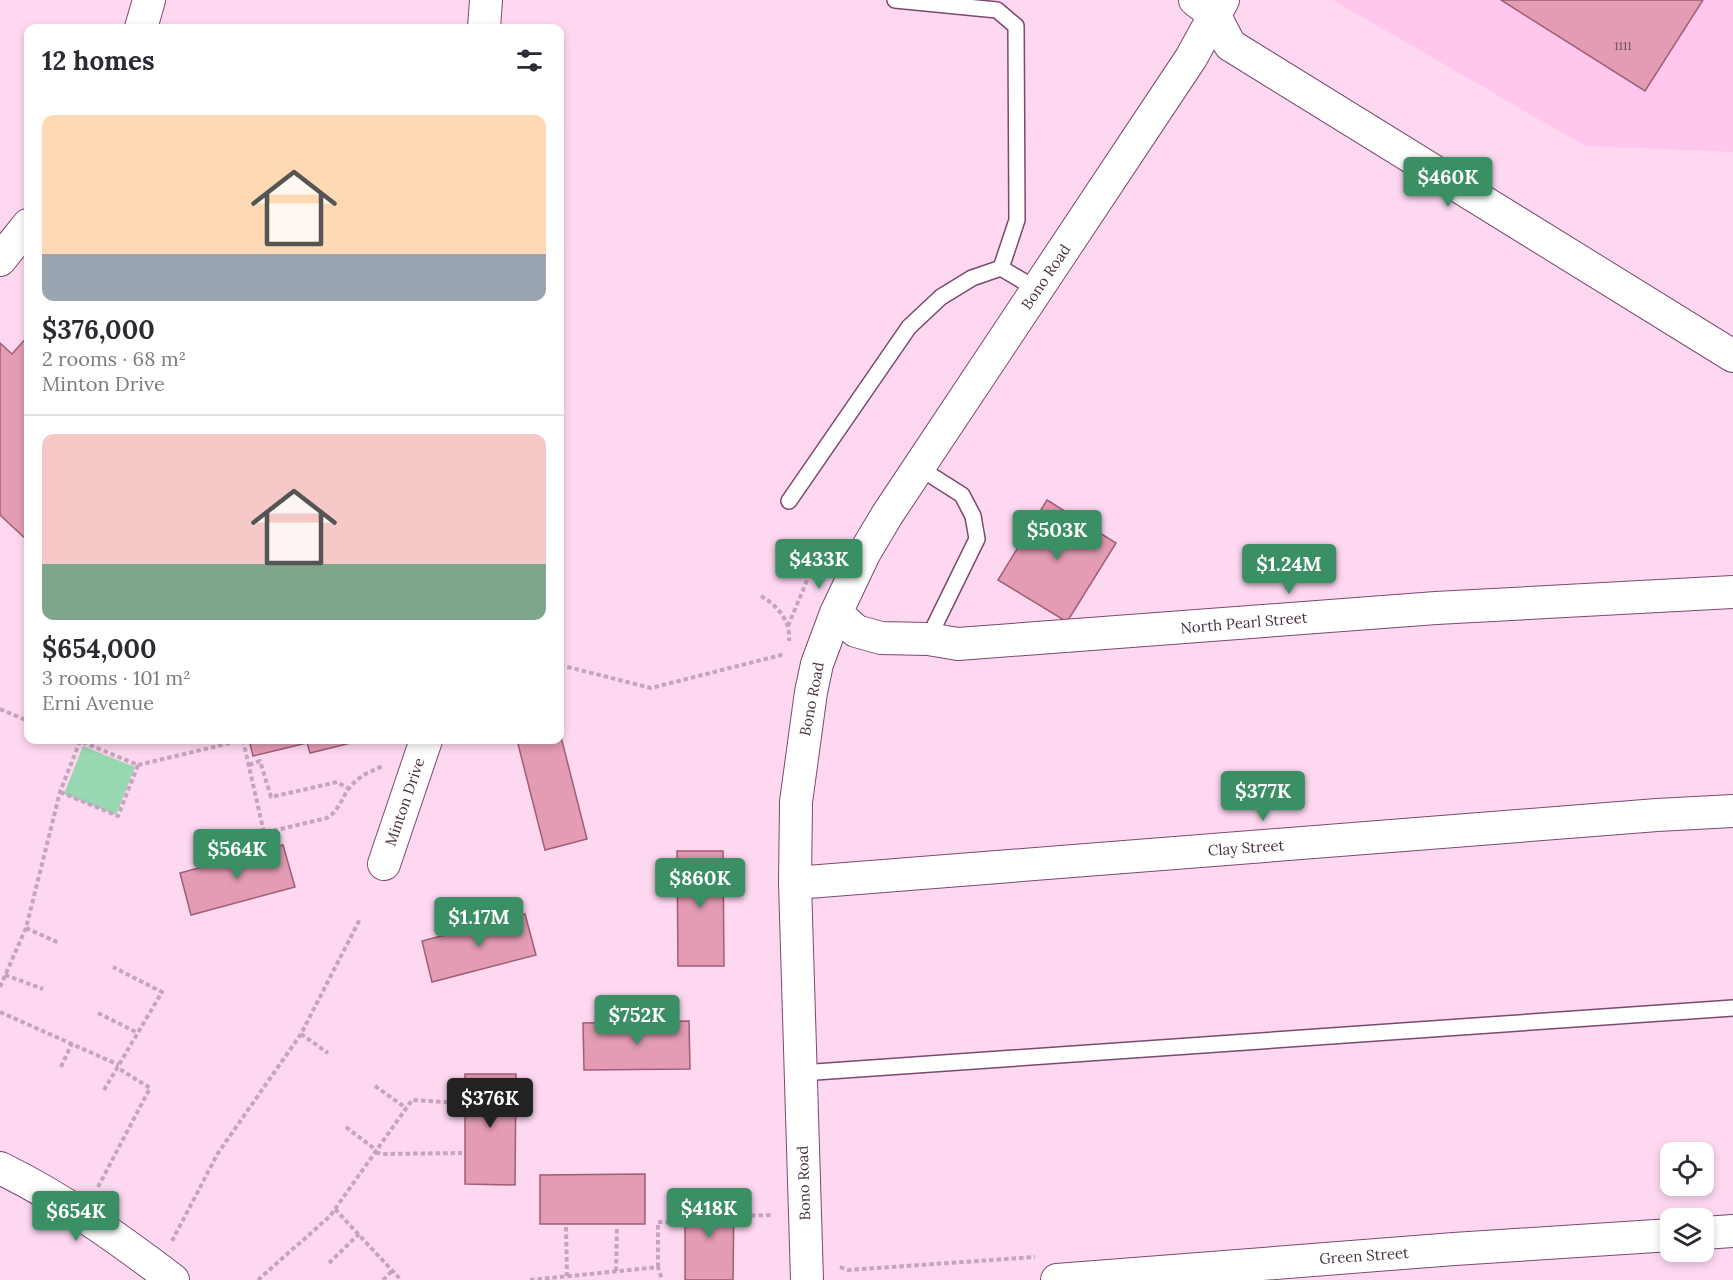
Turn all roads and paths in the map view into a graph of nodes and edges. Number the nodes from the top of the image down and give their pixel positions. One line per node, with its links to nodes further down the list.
1 (149, 0): 5 (street)
2 (486, 0): 6 (street)
3 (895, 0): 9 (lane)
4 (1211, 4): 10 (street, Bono Road); 11 (street)
5 (142, 24)
6 (484, 24)
7 (24, 230): 8 (street)
8 (0, 260)
9 (1001, 268): 10 (lane); 13 (lane)
10 (1038, 290): 12 (street, Bono Road)
11 (1733, 356)
12 (918, 467): 19 (street, Bono Road); 21 (lane)
13 (789, 501)
14 (830, 551): 16 (path)
15 (782, 557): 16 (path)
16 (816, 559): 20 (path)
17 (1733, 592): 21 (street, North Pearl Street)
18 (761, 596): 20 (path)
19 (836, 613): 21 (street, North Pearl Street); 39 (street, Bono Road)
20 (788, 626): 22 (path)
21 (928, 639)
22 (789, 645)
23 (789, 653): 24 (path)
24 (564, 666)
25 (0, 709): 26 (path)
26 (24, 719)
27 (77, 744): 36 (path)
28 (92, 744): 33 (path)
29 (226, 744): 33 (path)
30 (244, 744): 34 (path)
31 (425, 744): 38 (street, Minton Drive)
32 (391, 762): 35 (path)
33 (138, 765): 36 (path)
34 (249, 765): 35 (path); 35 (path)
35 (349, 789)
36 (60, 792): 41 (path)
37 (1733, 811): 39 (street, Clay Street)
38 (384, 864)
39 (795, 883): 56 (street, Bono Road)
40 (360, 919): 51 (path)
41 (26, 928): 42 (path); 44 (path)
42 (59, 943)
43 (113, 967): 50 (path)
44 (5, 975): 45 (path); 46 (path)
45 (0, 987)
46 (44, 989)
47 (1733, 1008): 56 (lane)
48 (0, 1012): 52 (path)
49 (98, 1013): 50 (path)
50 (138, 1033): 54 (path)
51 (301, 1034): 53 (path); 76 (path)
52 (72, 1043): 54 (path); 55 (path)
53 (328, 1053)
54 (119, 1066): 58 (path); 65 (path)
55 (61, 1067)
56 (801, 1073): 88 (street, Bono Road)
57 (375, 1086): 60 (path)
58 (104, 1089)
59 (462, 1103): 60 (path)
60 (406, 1108): 62 (path)
61 (346, 1127): 62 (path)
62 (376, 1151): 63 (path); 66 (path)
63 (462, 1153)
64 (0, 1168): 82 (street)
65 (94, 1196)
66 (335, 1209): 74 (path); 83 (path)
67 (776, 1215): 68 (path)
68 (736, 1216)
69 (684, 1223): 78 (path)
70 (617, 1226): 80 (path)
71 (566, 1227): 81 (path)
72 (1733, 1231): 73 (street)
73 (1714, 1232)
74 (359, 1234): 77 (path); 79 (path)
75 (1660, 1236): 89 (street, Green Street)
76 (169, 1247)
77 (328, 1263)
78 (658, 1267): 80 (path); 87 (path)
79 (392, 1271): 84 (path); 85 (path)
80 (616, 1271): 81 (path)
81 (567, 1276): 86 (path)
82 (173, 1280)
83 (258, 1280)
84 (383, 1280)
85 (401, 1280)
86 (530, 1280)
87 (662, 1280)
88 (807, 1280)
89 (1057, 1280)

